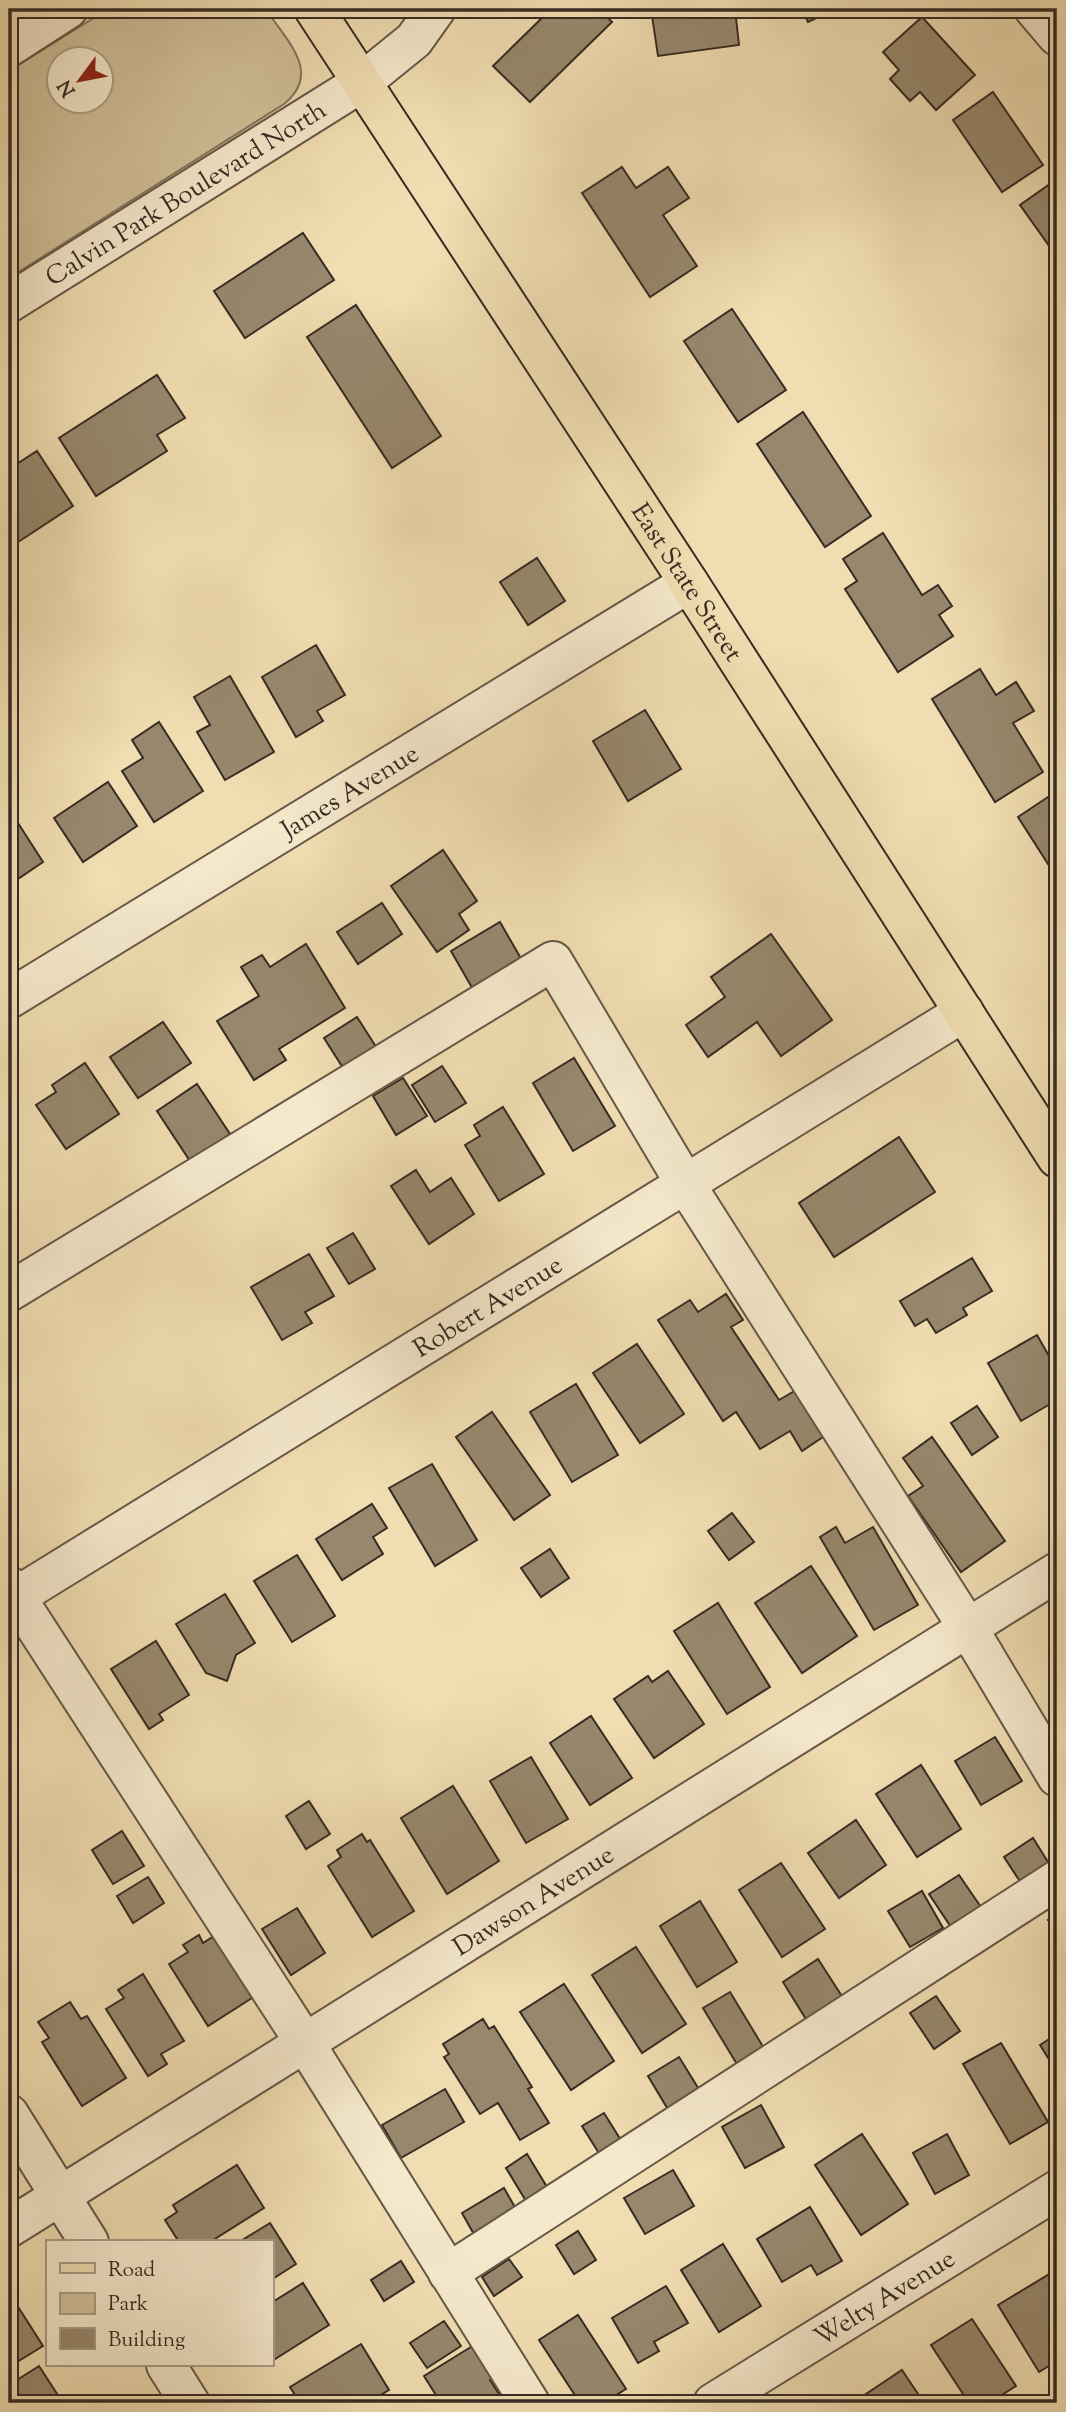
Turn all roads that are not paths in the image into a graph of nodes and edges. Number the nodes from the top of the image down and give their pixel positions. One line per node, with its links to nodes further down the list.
1 (68, 9): 6 (street)
2 (314, 9): 7 (main road, East State Street)
3 (436, 9): 7 (street, Calvin Park Boulevard North)
4 (1034, 9): 5 (street)
5 (1057, 36)
6 (9, 47)
7 (361, 83): 8 (street, Calvin Park Boulevard North); 9 (main road, East State Street)
8 (9, 303)
9 (689, 583): 10 (street, James Avenue); 11 (main road, East State Street)
10 (9, 999)
11 (964, 1012): 12 (main road, East State Street); 13 (street, Robert Avenue)
12 (1056, 1155)
13 (686, 1185): 14 (street); 16 (street, Robert Avenue); 17 (street)
14 (9, 1292)
15 (1057, 1572): 17 (street, Dawson Avenue)
16 (11, 1594): 20 (street)
17 (968, 1628): 18 (street); 20 (street, Dawson Avenue)
18 (1057, 1777)
19 (1057, 1880): 26 (street)
20 (305, 2043): 23 (street, Dawson Avenue); 26 (street)
21 (9, 2114): 23 (street)
22 (1057, 2190): 30 (street, Welty Avenue)
23 (61, 2196): 24 (street, Dawson Avenue); 25 (street)
24 (9, 2228)
25 (88, 2240)
26 (448, 2273): 29 (street)
27 (167, 2366): 28 (street)
28 (190, 2403)
29 (530, 2403)
30 (713, 2403)

